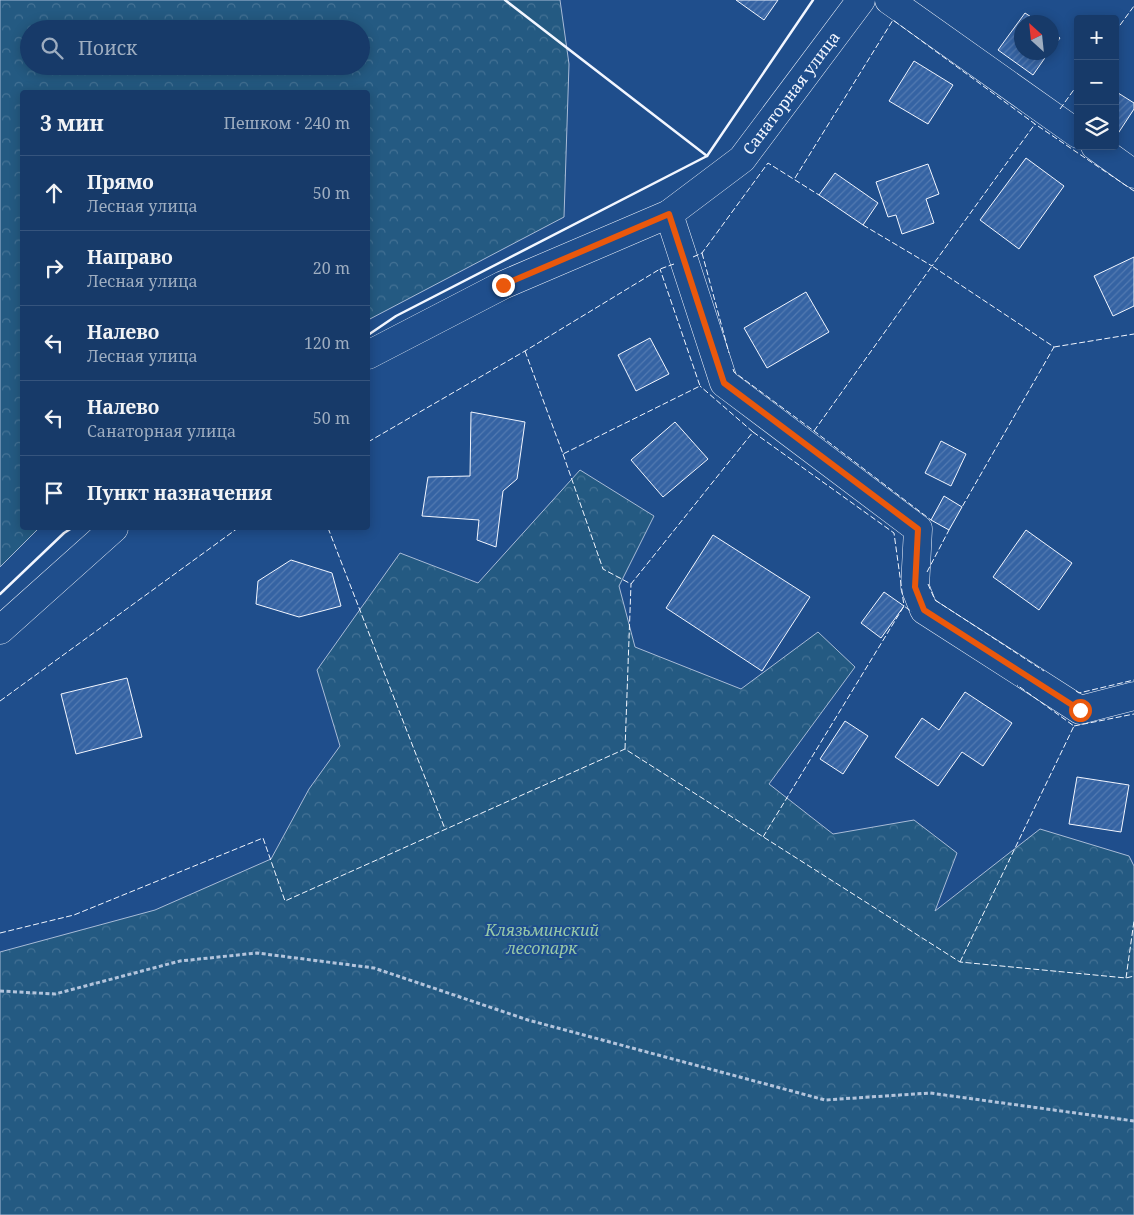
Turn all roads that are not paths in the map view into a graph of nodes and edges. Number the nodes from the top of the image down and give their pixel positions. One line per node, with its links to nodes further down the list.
1 (861, 0): 6 (street, Санаторная улица)
2 (889, 0): 3 (street)
3 (1074, 131)
4 (1101, 150): 5 (street)
5 (1134, 174)
6 (669, 214): 7 (street, Санаторная улица); 10 (street)
7 (370, 354)
8 (112, 530): 9 (street)
9 (0, 630)
10 (1134, 696)

